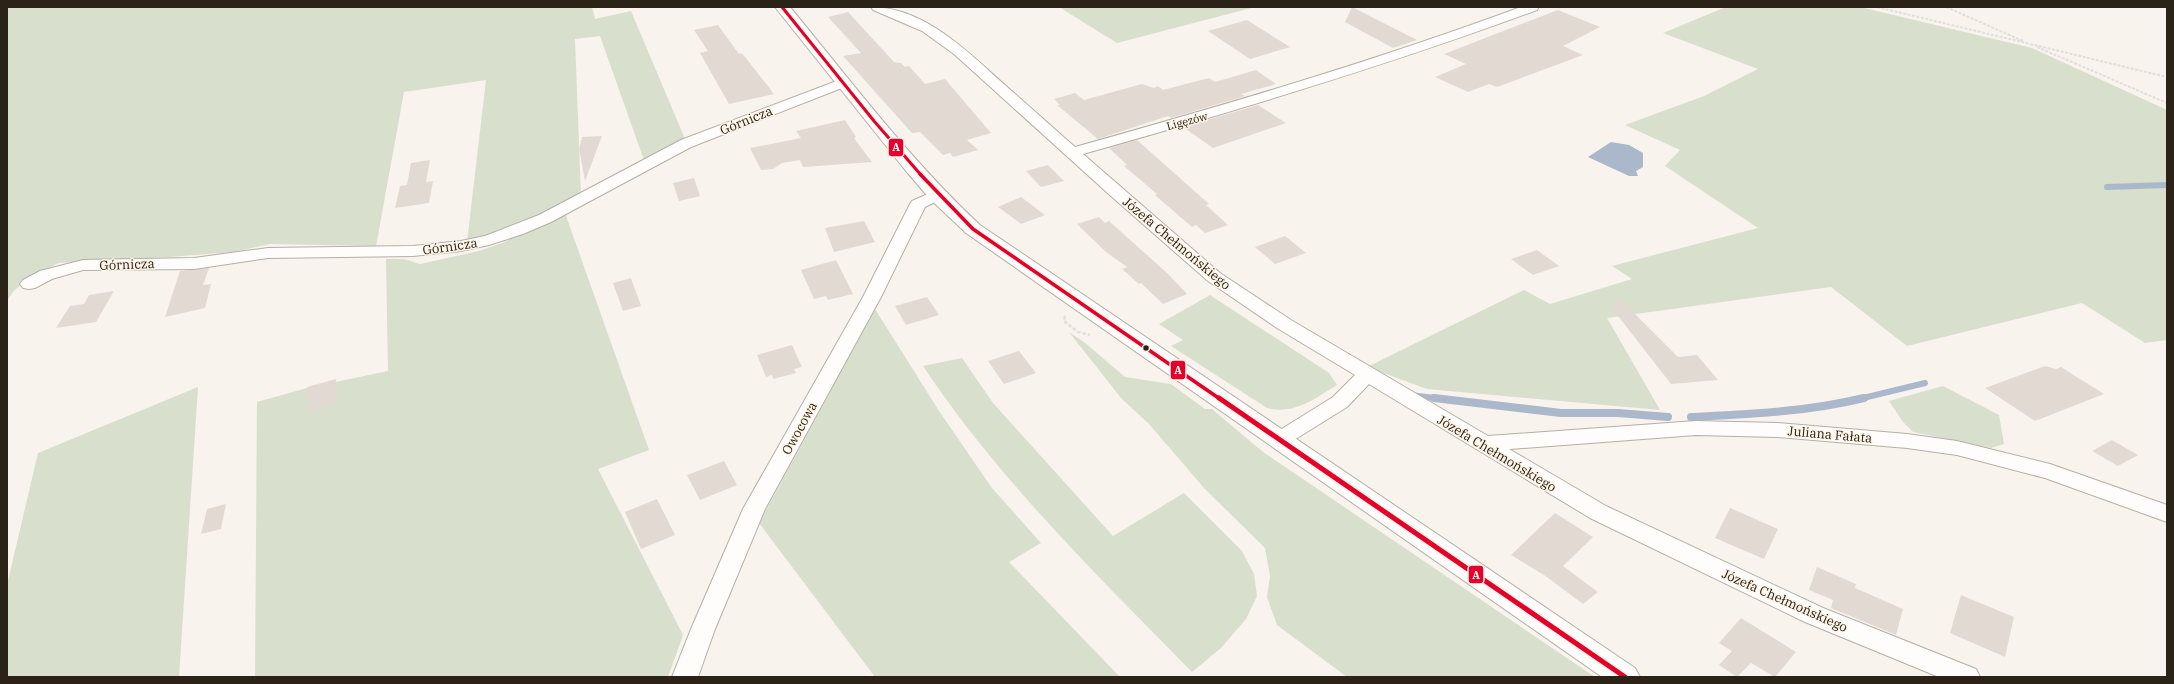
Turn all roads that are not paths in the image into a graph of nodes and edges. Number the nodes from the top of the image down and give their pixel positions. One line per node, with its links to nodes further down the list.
1 (782, 7): 4 (main road)
2 (877, 7): 5 (street)
3 (1533, 7): 5 (street, Ligęzów)
4 (842, 83): 6 (main road); 7 (street, Górnicza)
5 (1073, 152): 8 (street, Józefa Chełmońskiego)
6 (937, 195): 9 (main road); 12 (street, Owocowa)
7 (29, 284)
8 (1366, 375): 9 (street); 10 (street, Józefa Chełmońskiego)
9 (1278, 440): 13 (main road)
10 (1482, 444): 11 (street, Juliana Fałata); 14 (street, Józefa Chełmońskiego)
11 (2167, 514)
12 (685, 677)
13 (1626, 677)
14 (1967, 677)

